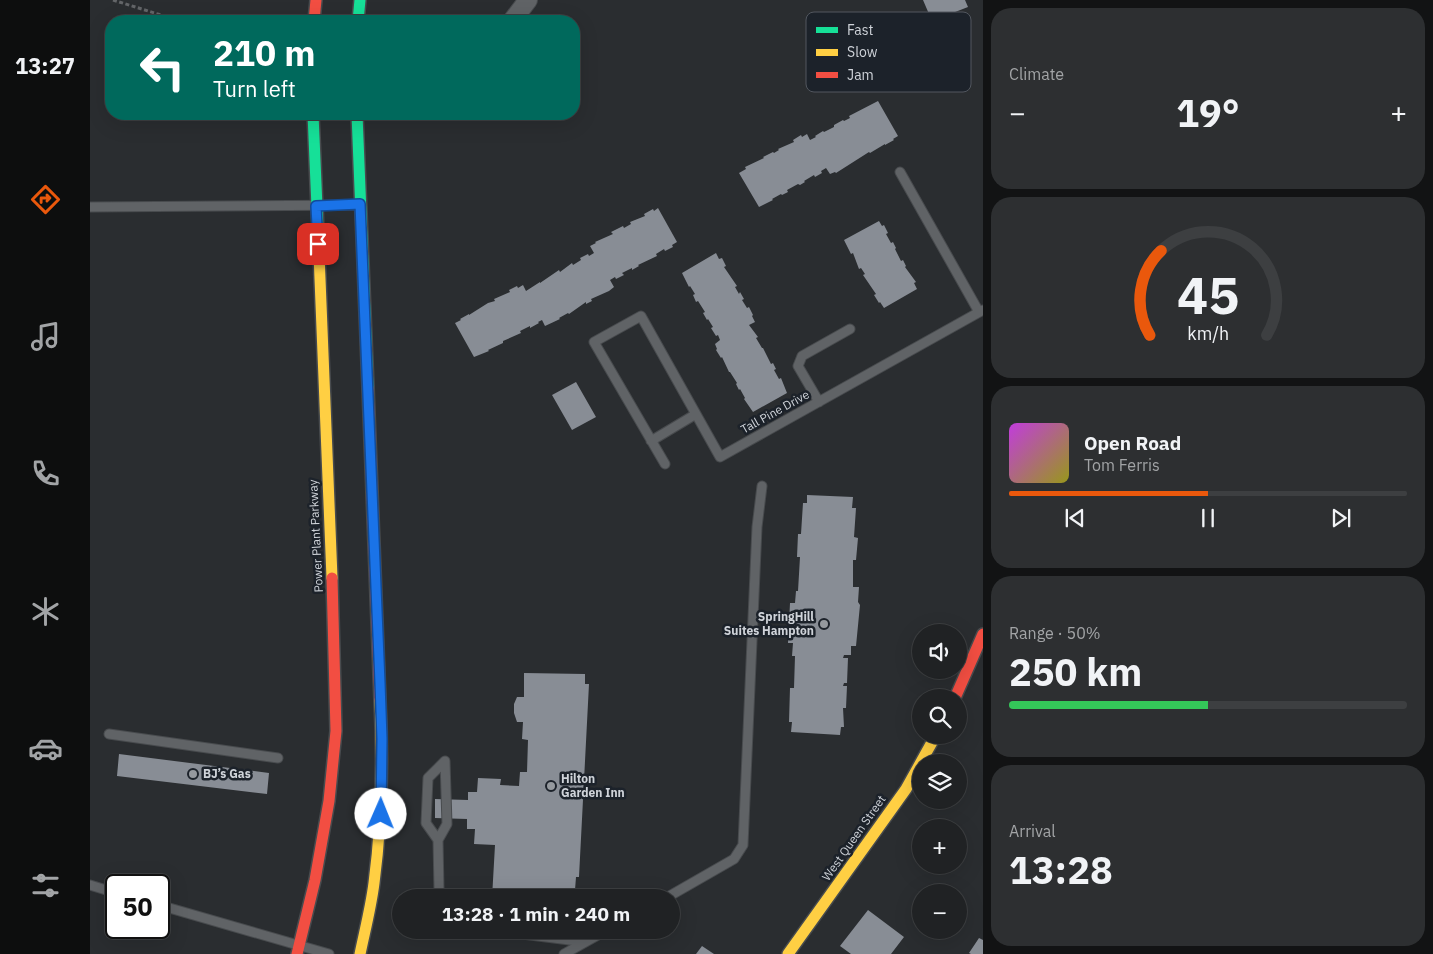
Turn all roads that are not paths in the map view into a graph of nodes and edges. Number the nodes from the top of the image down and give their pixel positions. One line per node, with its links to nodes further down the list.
1 (316, 0): 4 (main road)
2 (360, 0): 5 (main road)
3 (528, 0): 6 (street)
4 (315, 15)
5 (359, 15)
6 (517, 15)
7 (313, 120): 12 (main road, Power Plant Parkway)
8 (357, 120): 10 (main road)
9 (900, 172): 13 (lane)
10 (360, 204): 12 (lane); 36 (main road)
11 (90, 206): 12 (lane)
12 (316, 206): 34 (main road, Power Plant Parkway)
13 (981, 311): 15 (lane, Tall Pine Drive)
14 (850, 329): 15 (lane)
15 (819, 402): 16 (lane, Tall Pine Drive)
16 (696, 414): 17 (lane); 17 (lane, Tall Pine Drive)
17 (651, 441): 18 (lane)
18 (665, 464)
19 (762, 486): 29 (lane)
20 (983, 634): 21 (main road)
21 (959, 689)
22 (109, 734): 24 (lane)
23 (931, 744): 38 (main road, West Queen Street)
24 (278, 758)
25 (438, 840): 25 (lane); 28 (lane)
26 (90, 885): 27 (lane)
27 (105, 889)
28 (439, 889)
29 (680, 890)
30 (170, 909): 34 (lane)
31 (562, 939): 33 (lane)
32 (590, 939): 33 (lane)
33 (585, 942): 37 (lane)
34 (298, 950): 35 (lane)
35 (329, 954)
36 (360, 954)
37 (564, 954)
38 (788, 954)

